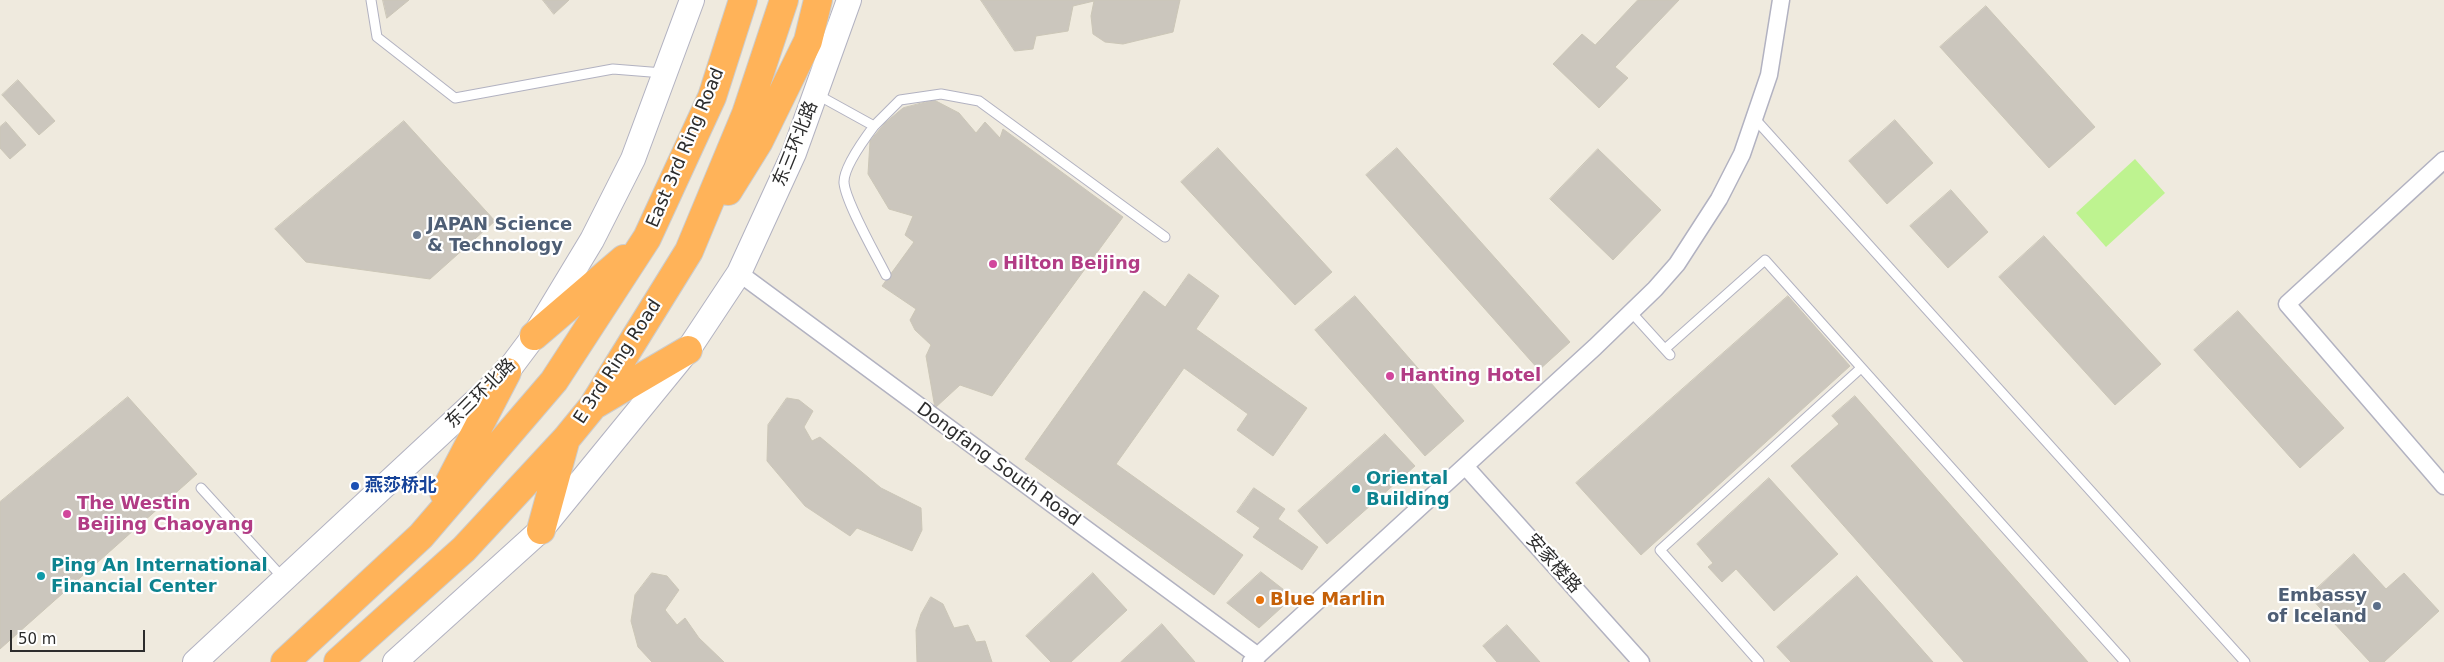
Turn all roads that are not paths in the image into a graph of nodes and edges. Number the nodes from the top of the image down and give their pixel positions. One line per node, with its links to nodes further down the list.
1 (371, 0): 8 (lane)
2 (692, 0): 8 (street, 东三环北路)
3 (818, 0): 15 (highway)
4 (850, 0): 9 (street, 东三环北路)
5 (1781, 0): 10 (street)
6 (742, 3): 14 (highway, East 3rd Ring Road)
7 (782, 9): 15 (highway, E 3rd Ring Road)
8 (665, 74): 19 (street, 东三环北路)
9 (816, 94): 11 (lane); 16 (street, 东三环北路)
10 (1756, 120): 18 (street); 39 (lane)
11 (874, 126): 13 (lane); 17 (lane)
12 (2444, 160): 26 (street)
13 (1164, 237)
14 (648, 238): 19 (highway); 29 (highway)
15 (689, 251): 23 (highway, E 3rd Ring Road)
16 (739, 273): 20 (street, 东三环北路); 31 (street, Dongfang South Road)
17 (886, 275)
18 (1631, 312): 21 (lane); 25 (street)
19 (534, 336): 22 (street, 东三环北路)
20 (688, 350): 23 (highway); 28 (street, 东三环北路)
21 (1862, 368): 37 (lane); 38 (lane)
22 (506, 372): 29 (highway); 30 (street, 东三环北路)
23 (593, 406): 24 (highway, E 3rd Ring Road)
24 (566, 439): 28 (highway); 34 (highway, E 3rd Ring Road)
25 (1465, 466): 31 (street); 36 (street, 安家楼路)
26 (2444, 486)
27 (201, 488): 30 (lane)
28 (541, 530): 35 (street, 东三环北路)
29 (421, 536): 33 (highway)
30 (285, 580): 32 (street, 东三环北路)
31 (1254, 659)
32 (195, 662)
33 (284, 662)
34 (338, 662)
35 (395, 662)
36 (1641, 662)
37 (1760, 662)
38 (2125, 662)
39 (2244, 662)

